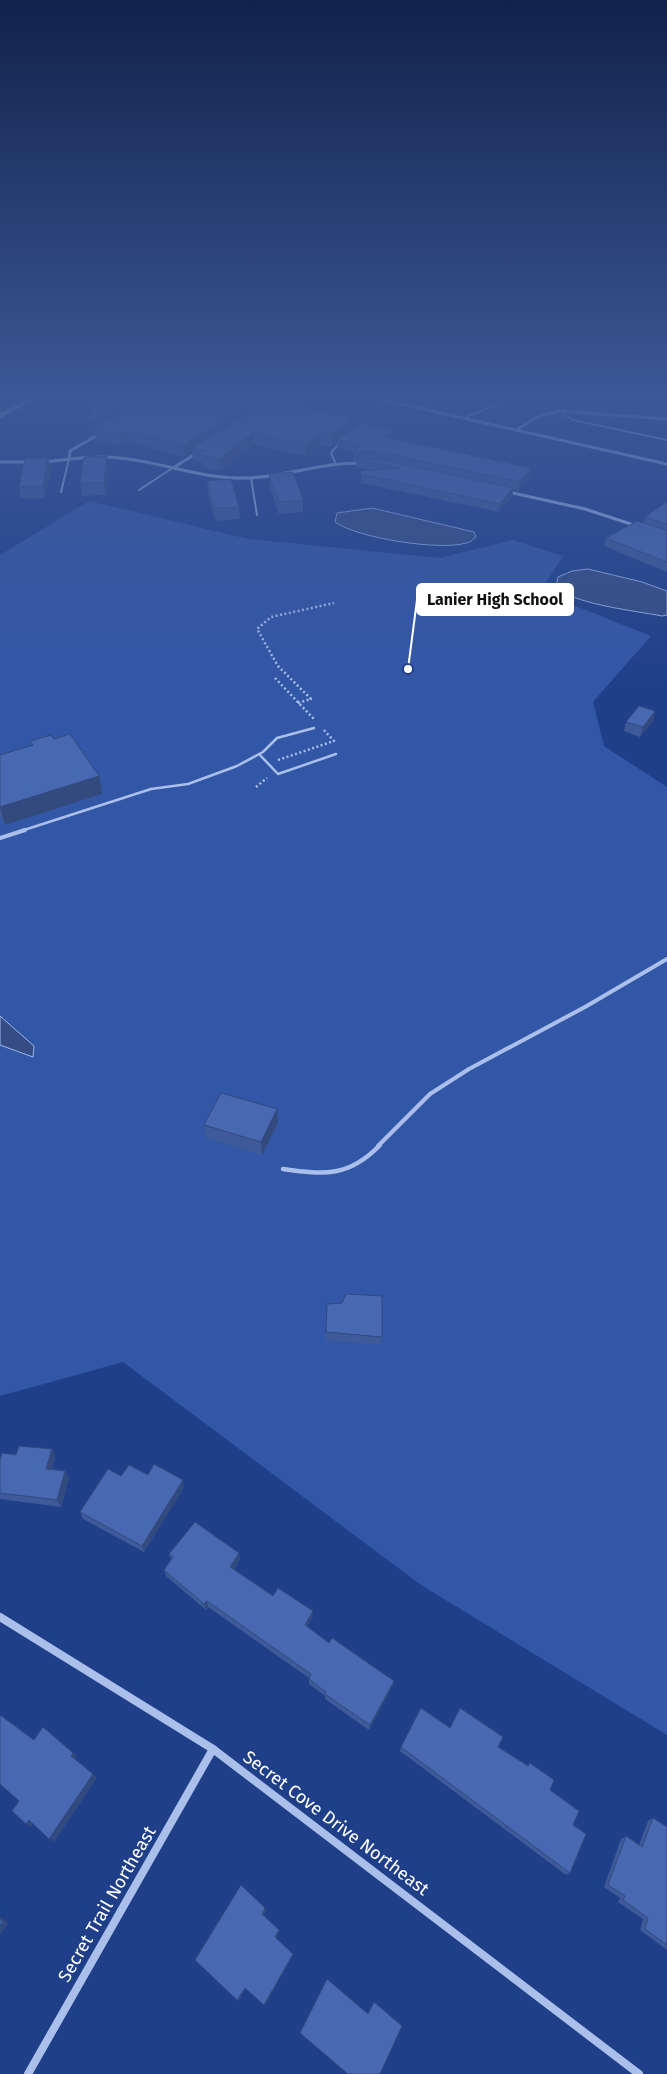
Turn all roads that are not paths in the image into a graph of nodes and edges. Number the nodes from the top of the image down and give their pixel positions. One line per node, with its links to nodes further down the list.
1 (253, 493): 3 (lane)
2 (514, 493): 4 (street)
3 (257, 515)
4 (640, 527)
5 (314, 728): 6 (lane)
6 (259, 754): 7 (lane); 8 (lane)
7 (336, 754)
8 (0, 838)
9 (667, 959): 10 (lane)
10 (283, 1170)
11 (0, 1617): 12 (street, Secret Cove Drive Northeast)
12 (213, 1749): 13 (street, Secret Trail Northeast); 14 (street, Secret Cove Drive Northeast)
13 (28, 2074)
14 (639, 2074)

